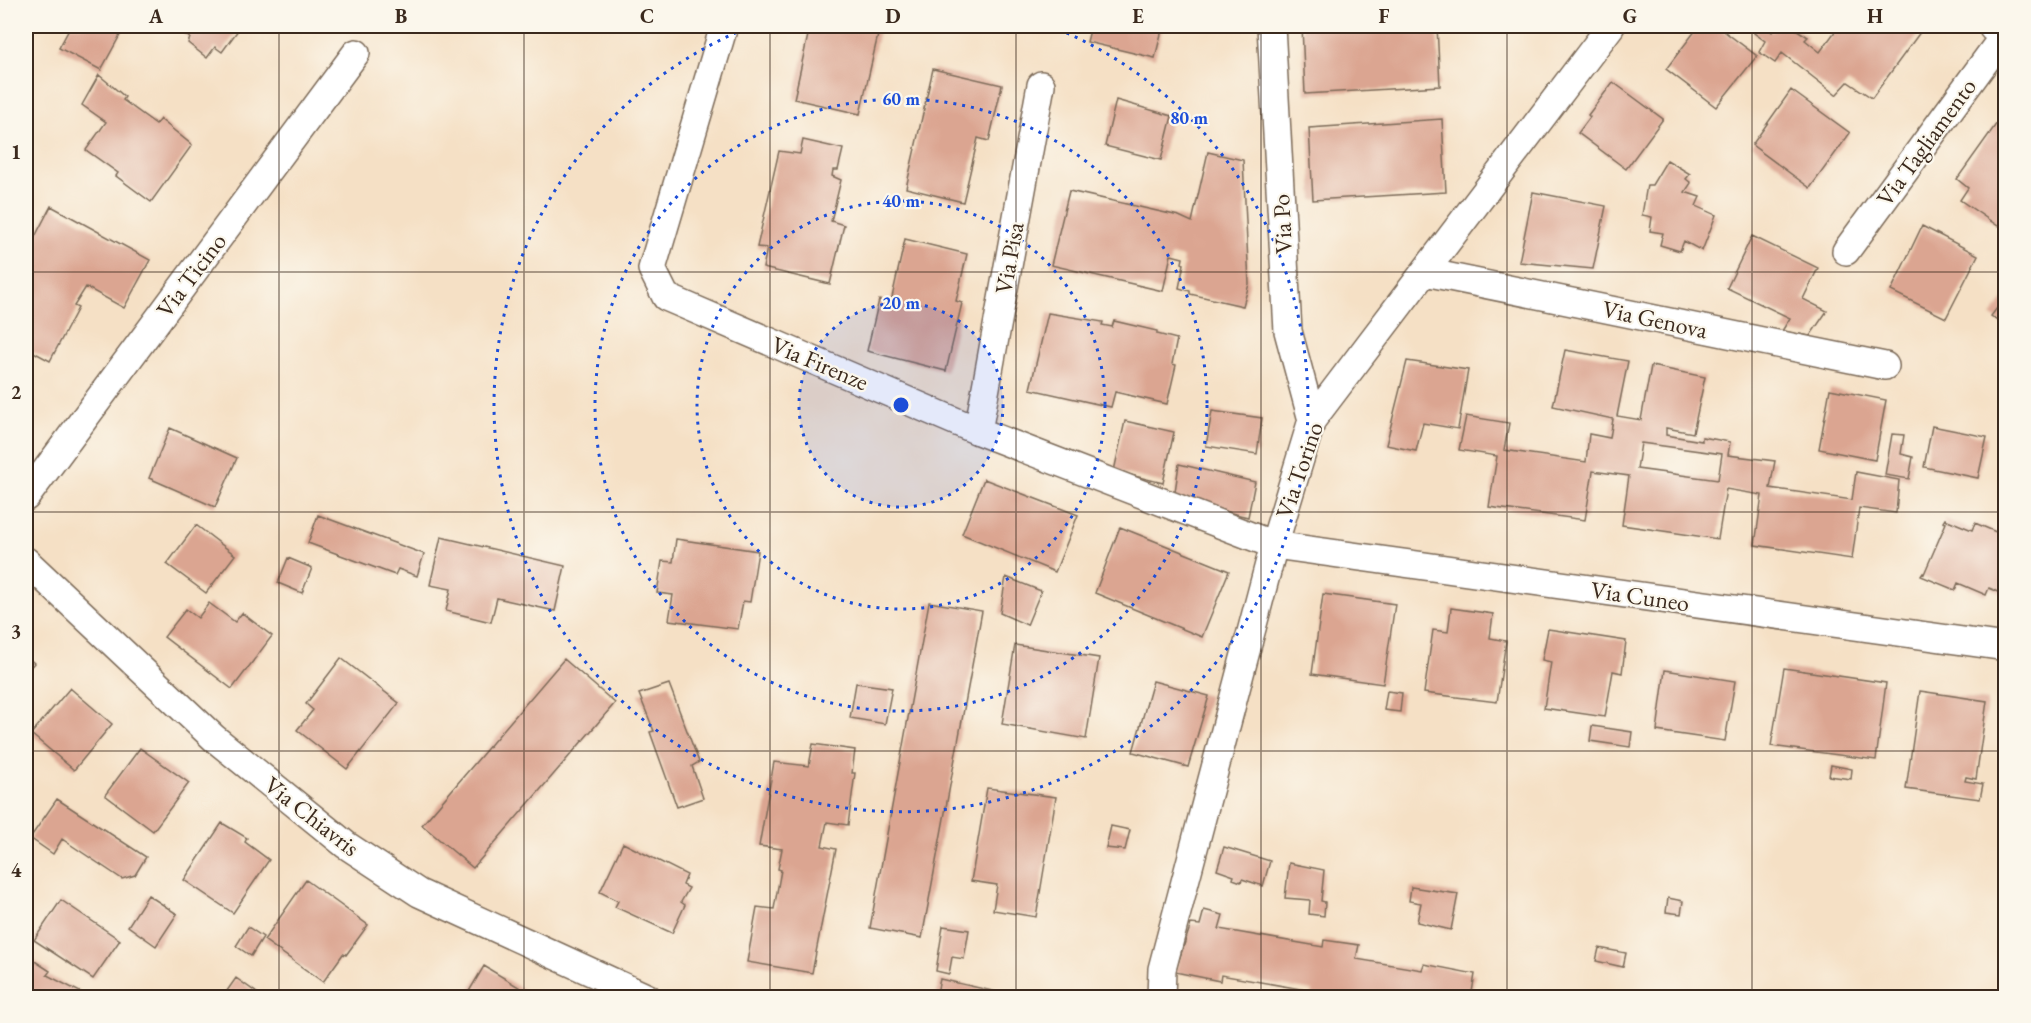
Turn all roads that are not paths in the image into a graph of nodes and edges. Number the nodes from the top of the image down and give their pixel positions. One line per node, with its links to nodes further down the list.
1 (724, 26): 12 (street, Via Firenze)
2 (1271, 26): 11 (street, Via Po)
3 (1611, 26): 9 (street, Via Torino)
4 (1995, 26): 5 (street)
5 (2006, 33): 8 (street, Via Tagliamento)
6 (356, 53): 13 (street, Via Ticino)
7 (1041, 85): 12 (street, Via Pisa)
8 (1846, 251)
9 (1425, 272): 10 (street, Via Genova); 11 (street, Via Torino)
10 (1886, 366)
11 (1312, 420): 14 (street, Via Torino)
12 (978, 431): 14 (street, Via Firenze)
13 (26, 497)
14 (1274, 545): 16 (street, Via Cuneo); 18 (street, Via Torino)
15 (26, 561): 17 (street, Via Chiavris)
16 (2006, 647)
17 (648, 998)
18 (1161, 998)

